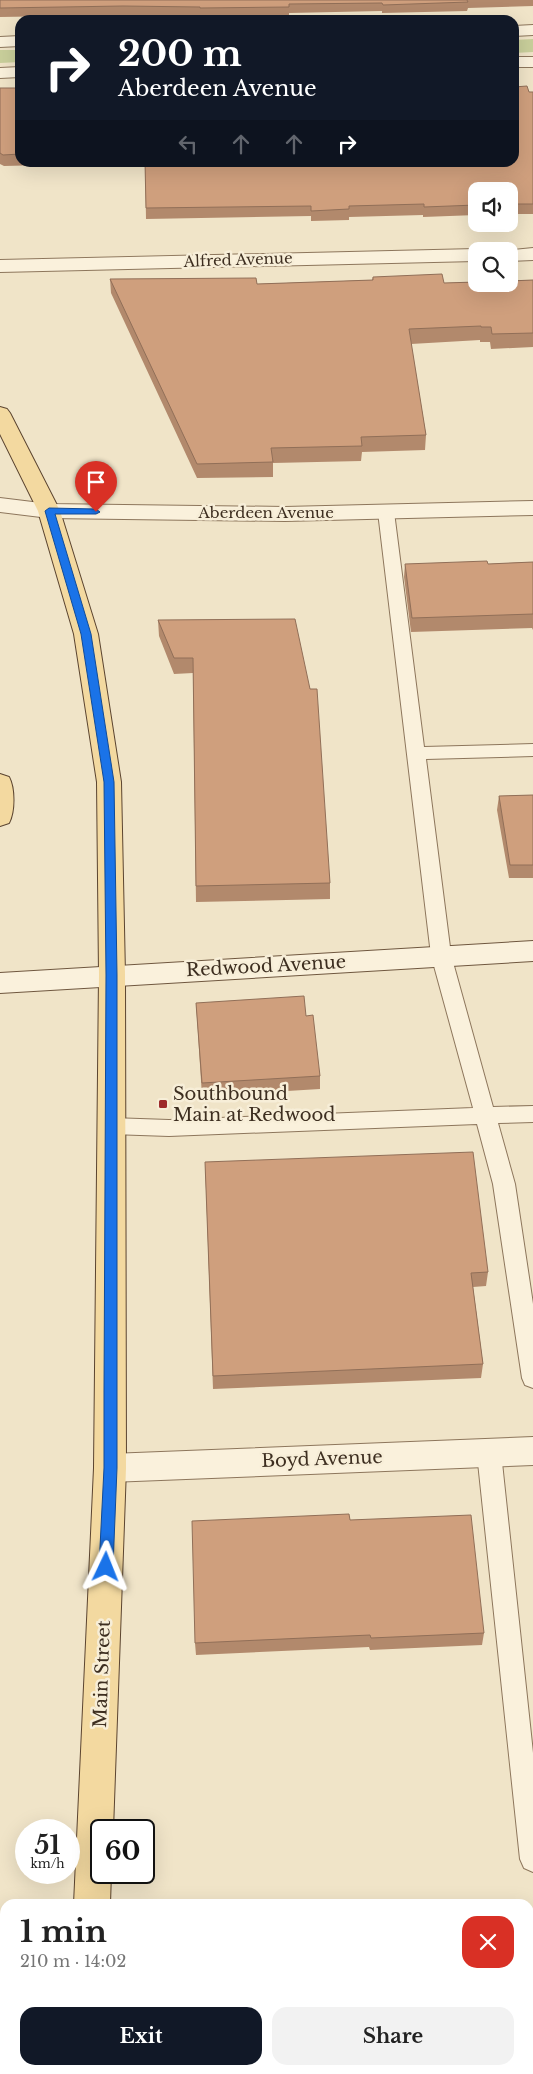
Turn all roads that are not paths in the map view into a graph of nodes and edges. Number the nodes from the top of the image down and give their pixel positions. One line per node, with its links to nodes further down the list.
1 (533, 30): 2 (street)
2 (519, 31)
3 (15, 41): 4 (street)
4 (0, 42)
5 (519, 62): 6 (street)
6 (533, 62)
7 (0, 72): 8 (street)
8 (15, 72)
9 (533, 254): 11 (street)
10 (468, 255): 12 (street, Alfred Avenue)
11 (518, 255)
12 (0, 266)
13 (0, 412): 16 (main road, Main Street)
14 (0, 505): 16 (street, Aberdeen Avenue)
15 (533, 508): 17 (street, Aberdeen Avenue)
16 (49, 511): 17 (street, Aberdeen Avenue); 24 (main road, Main Street)
17 (386, 512): 19 (lane)
18 (533, 750): 19 (lane)
19 (417, 753): 23 (lane)
20 (0, 789): 21 (main road)
21 (0, 817)
22 (533, 952): 23 (street, Redwood Avenue)
23 (442, 955): 24 (street, Redwood Avenue); 27 (lane)
24 (112, 975): 25 (street, Redwood Avenue); 28 (main road, Main Street)
25 (0, 983)
26 (533, 1114): 27 (lane)
27 (486, 1117): 28 (lane); 29 (lane)
28 (111, 1126): 32 (main road, Main Street)
29 (533, 1378)
30 (533, 1451): 31 (street, Boyd Avenue)
31 (489, 1453): 32 (street, Boyd Avenue); 33 (lane)
32 (110, 1468): 35 (main road, Main Street)
33 (528, 1789): 34 (lane)
34 (533, 1859)
35 (92, 1899)

